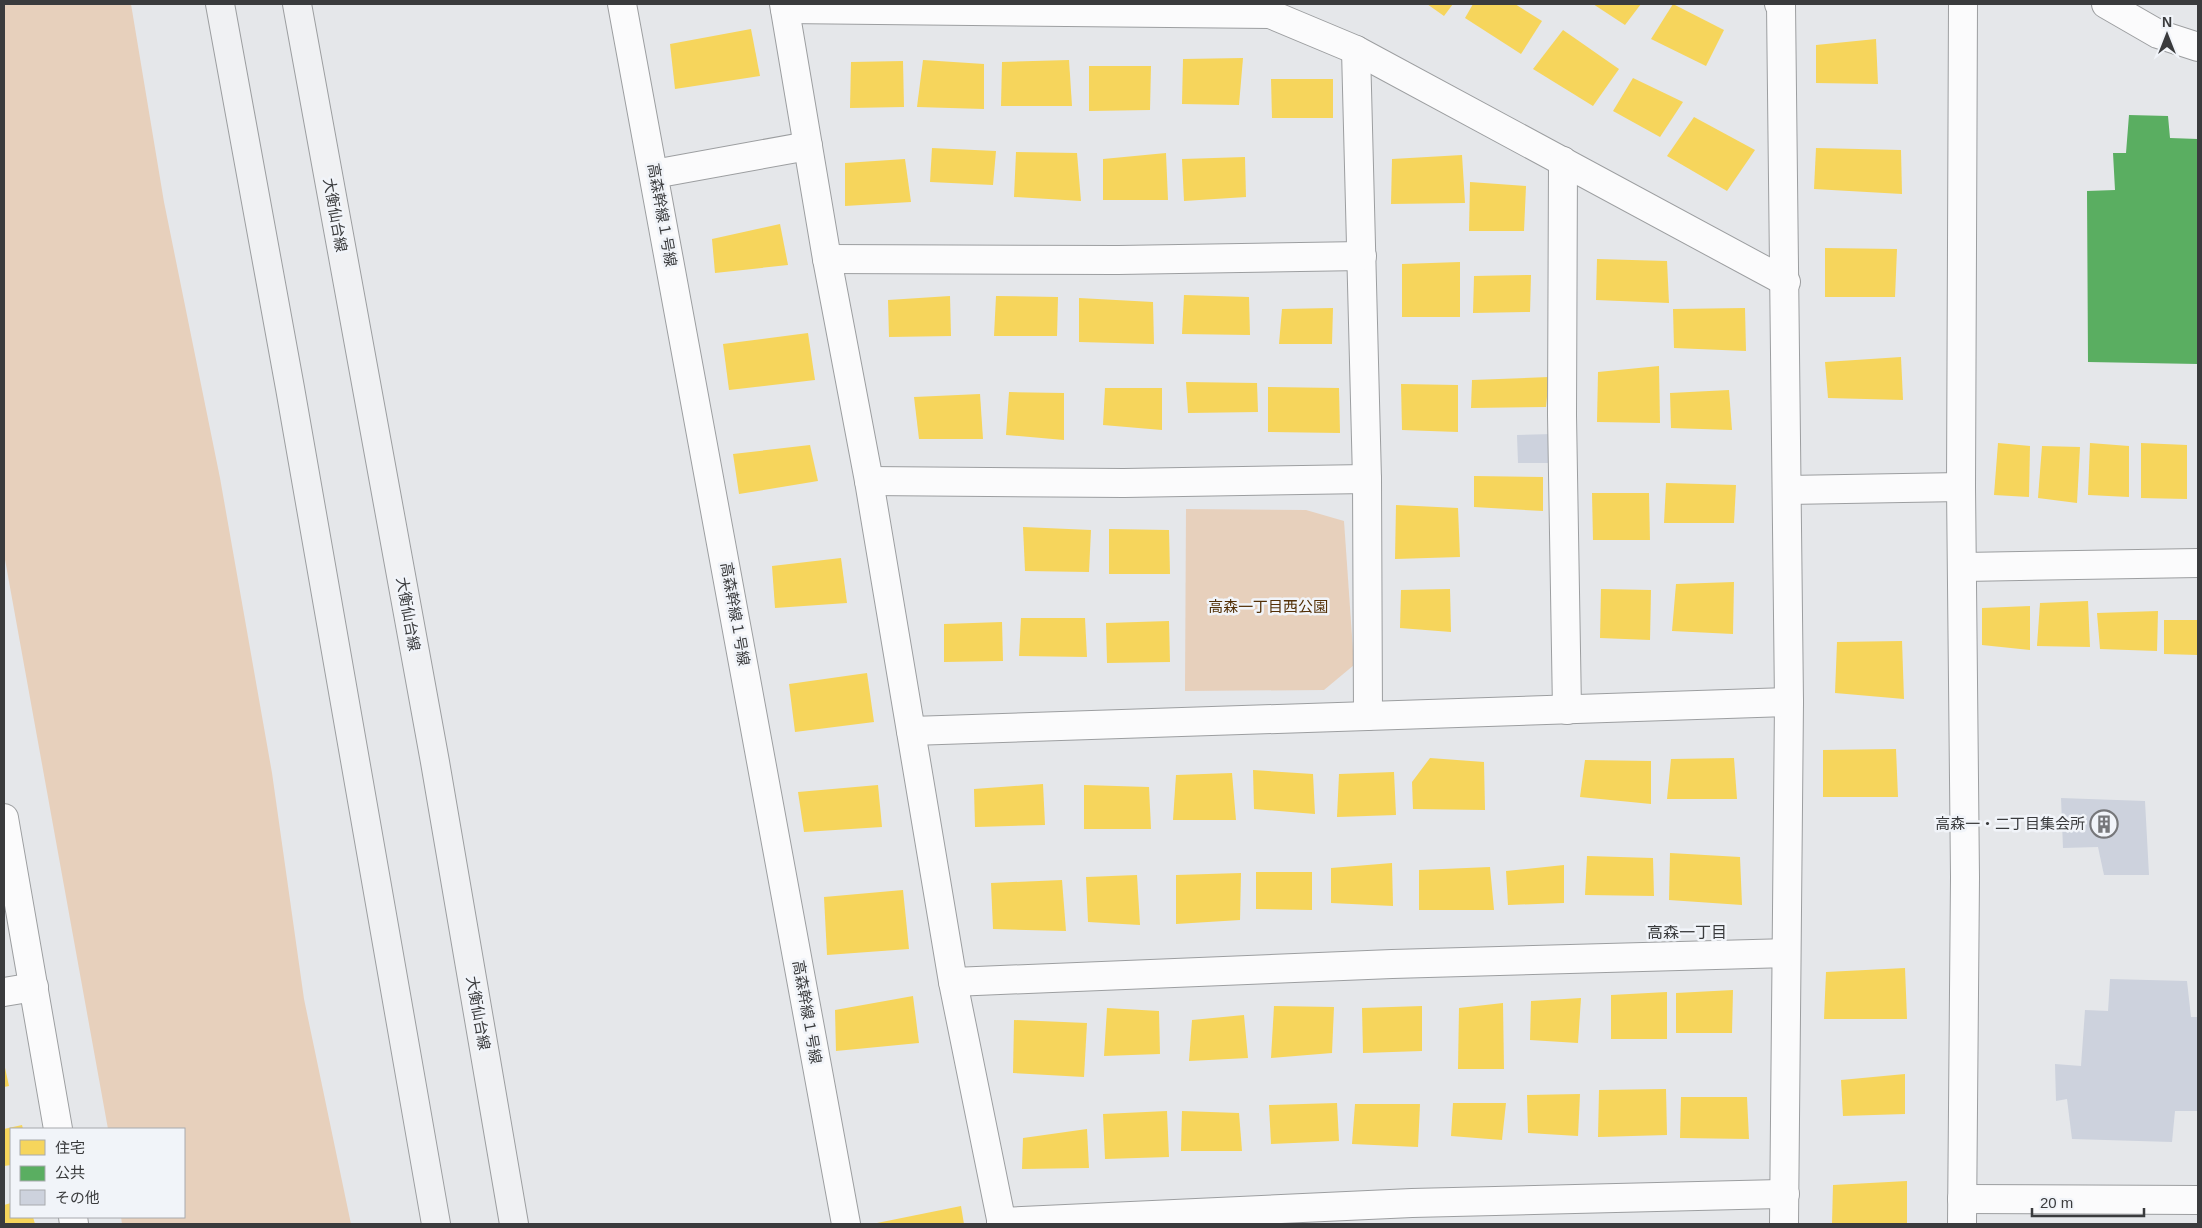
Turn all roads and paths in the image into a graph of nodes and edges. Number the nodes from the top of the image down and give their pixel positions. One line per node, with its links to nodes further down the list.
1 (220, 4): 37 (main road)
2 (297, 4): 38 (main road, 大衡仙台線)
3 (622, 4): 13 (street, 高森幹線１号線)
4 (1779, 4): 16 (street)
5 (1963, 4): 19 (street)
6 (2106, 4): 9 (street)
7 (785, 6): 8 (street); 11 (street)
8 (1183, 8): 10 (street)
9 (2198, 47)
10 (1356, 50): 12 (street); 14 (street)
11 (808, 146): 13 (street); 15 (street)
12 (1563, 161): 16 (street); 24 (street)
13 (654, 174): 39 (street, 高森幹線１号線)
14 (1362, 256): 15 (street); 17 (street)
15 (828, 259): 18 (street)
16 (1786, 282): 20 (street)
17 (1367, 479): 18 (street); 25 (street)
18 (869, 482): 26 (street)
19 (1961, 487): 20 (street); 22 (street)
20 (1787, 490): 23 (street)
21 (2198, 563): 22 (street)
22 (1963, 567): 35 (street)
23 (1789, 702): 24 (street); 28 (street)
24 (1567, 710): 25 (street)
25 (1368, 716): 26 (street)
26 (910, 731): 29 (street)
27 (4, 818): 30 (street)
28 (1786, 953): 29 (street); 33 (street)
29 (953, 982): 36 (street)
30 (34, 987): 31 (street); 32 (street)
31 (4, 992)
32 (58, 1128)
33 (1785, 1194): 36 (street); 40 (street)
34 (2198, 1200): 35 (street)
35 (1962, 1212)
36 (1002, 1223)
37 (436, 1224)
38 (514, 1224)
39 (846, 1224)
40 (1784, 1224)

